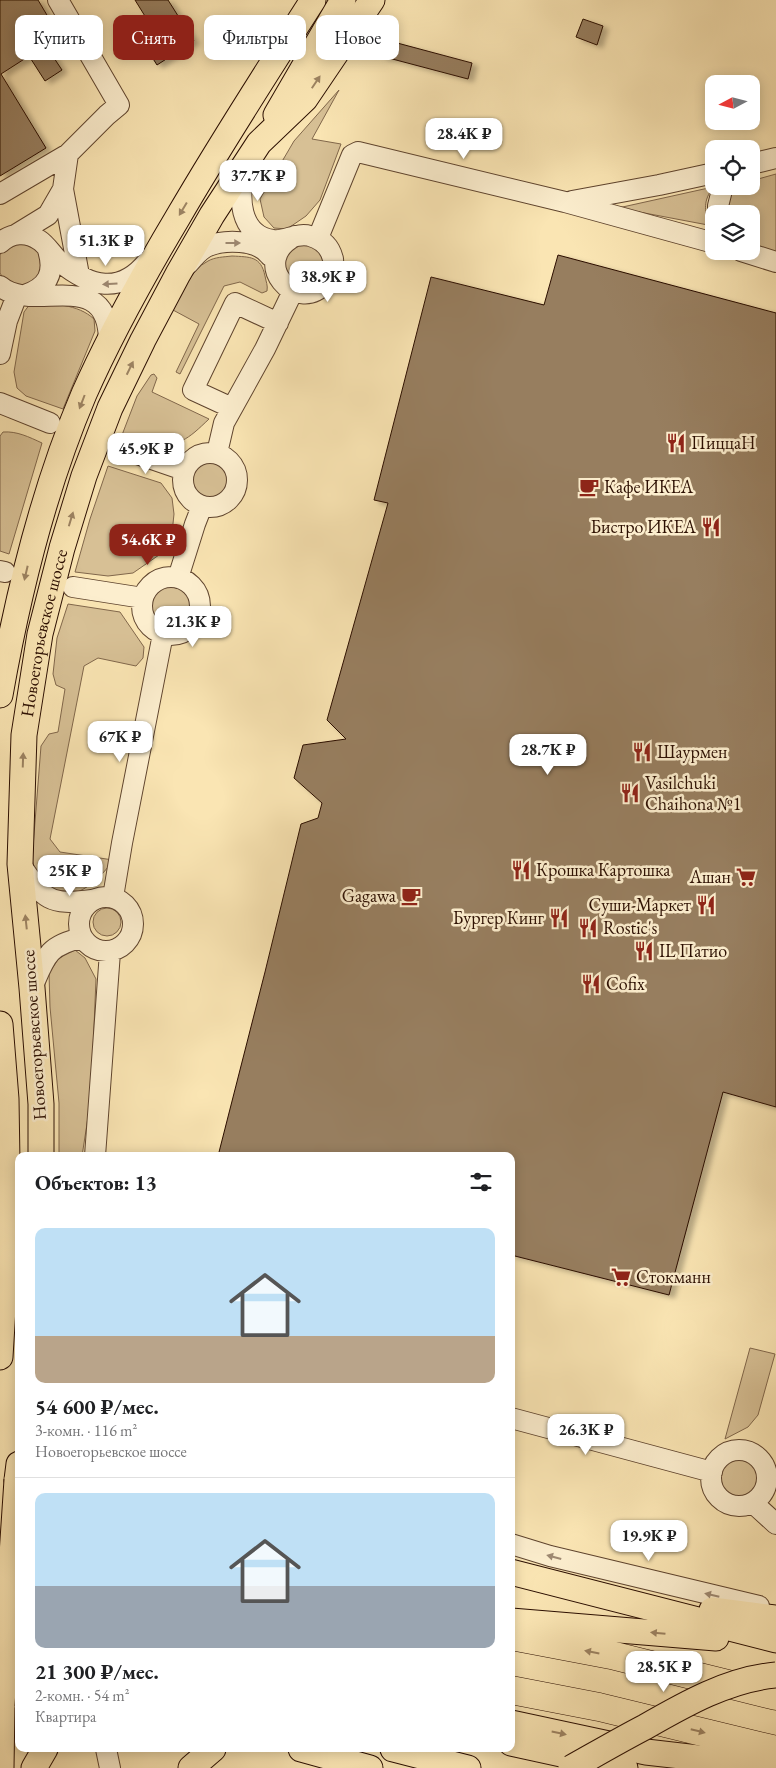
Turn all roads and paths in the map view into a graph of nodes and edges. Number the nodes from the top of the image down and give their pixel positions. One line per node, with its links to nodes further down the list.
1 (58, 0): 8 (street)
2 (298, 0): 6 (main road)
3 (313, 0): 6 (main road, Новоегорьевское шоссе)
4 (343, 0): 7 (main road, Новоегорьевское шоссе)
5 (372, 0): 7 (main road, one-way to 5)
6 (225, 137): 19 (main road, Новоегорьевское шоссе, one-way to 19)
7 (256, 148): 15 (street); 24 (main road, Новоегорьевское шоссе)
8 (68, 154): 12 (street); 13 (street)
9 (776, 158): 10 (street)
10 (760, 162)
11 (705, 174): 14 (street)
12 (63, 189): 17 (street); 25 (street)
13 (0, 194)
14 (565, 202): 16 (street); 18 (street)
15 (295, 236): 16 (street); 23 (street)
16 (318, 238): 26 (street)
17 (6, 239): 20 (street)
18 (705, 241)
19 (161, 246): 25 (street, one-way to 25); 29 (main road, Новоегорьевское шоссе)
20 (48, 250): 25 (street); 27 (street)
21 (760, 257): 22 (street)
22 (776, 262)
23 (275, 270): 24 (street, one-way to 23); 26 (street)
24 (178, 274): 44 (main road, Новоегорьевское шоссе, one-way to 24)
25 (79, 275)
26 (293, 291): 28 (street)
27 (14, 292): 29 (street); 30 (street)
28 (278, 324): 32 (street); 32 (street)
29 (109, 342): 42 (main road, Новоегорьевское шоссе, one-way to 42)
30 (0, 354)
31 (0, 403): 33 (street)
32 (232, 408): 35 (street)
33 (50, 422)
34 (120, 448): 36 (street)
35 (217, 453): 36 (street); 37 (street)
36 (184, 470): 37 (street)
37 (202, 506): 38 (street)
38 (178, 578): 40 (street); 41 (street)
39 (73, 587): 40 (street)
40 (143, 598): 41 (street)
41 (163, 634): 45 (street)
42 (3, 662): 43 (main road, Новоегорьевское шоссе)
43 (0, 695)
44 (20, 864): 46 (street); 49 (main road, Новоегорьевское шоссе, one-way to 44)
45 (113, 897): 46 (street); 48 (street)
46 (92, 900): 47 (street)
47 (82, 938): 48 (street); 49 (street)
48 (110, 952): 52 (street)
49 (32, 988): 51 (main road, Новоегорьевское шоссе)
50 (0, 1024): 53 (main road, Новоегорьевское шоссе)
51 (41, 1152)
52 (95, 1152)
53 (4, 1237): 54 (main road, Новоегорьевское шоссе)
54 (2, 1289): 55 (main road, Новоегорьевское шоссе)
55 (0, 1357)
56 (515, 1419): 57 (street)
57 (712, 1472): 58 (street); 58 (street)
58 (753, 1503): 60 (street)
59 (15, 1516): 90 (main road, bridge)
60 (776, 1524)
61 (515, 1545): 66 (street, one-way to 61)
62 (0, 1569): 63 (highway)
63 (15, 1570)
64 (515, 1573): 65 (main road)
65 (554, 1583): 67 (main road); 72 (main road)
66 (776, 1610)
67 (776, 1618)
68 (515, 1621): 75 (main road, one-way to 68)
69 (0, 1623): 70 (highway)
70 (15, 1624)
71 (515, 1637): 80 (highway, one-way to 71)
72 (776, 1640)
73 (0, 1642): 74 (main road)
74 (15, 1645)
75 (776, 1645)
76 (0, 1675): 78 (main road)
77 (776, 1675): 96 (main road, bridge)
78 (15, 1677)
79 (515, 1691): 83 (highway, one-way to 83)
80 (776, 1696)
81 (515, 1724): 89 (main road, one-way to 89)
82 (515, 1744): 97 (main road)
83 (776, 1750)
84 (43, 1752): 91 (main road)
85 (107, 1752): 92 (street)
86 (210, 1752): 93 (main road)
87 (312, 1752): 94 (main road)
88 (405, 1752): 95 (main road)
89 (776, 1767)
90 (0, 1768)
91 (34, 1768)
92 (110, 1768)
93 (191, 1768)
94 (370, 1768)
95 (468, 1768)
96 (571, 1768)
97 (625, 1768)

